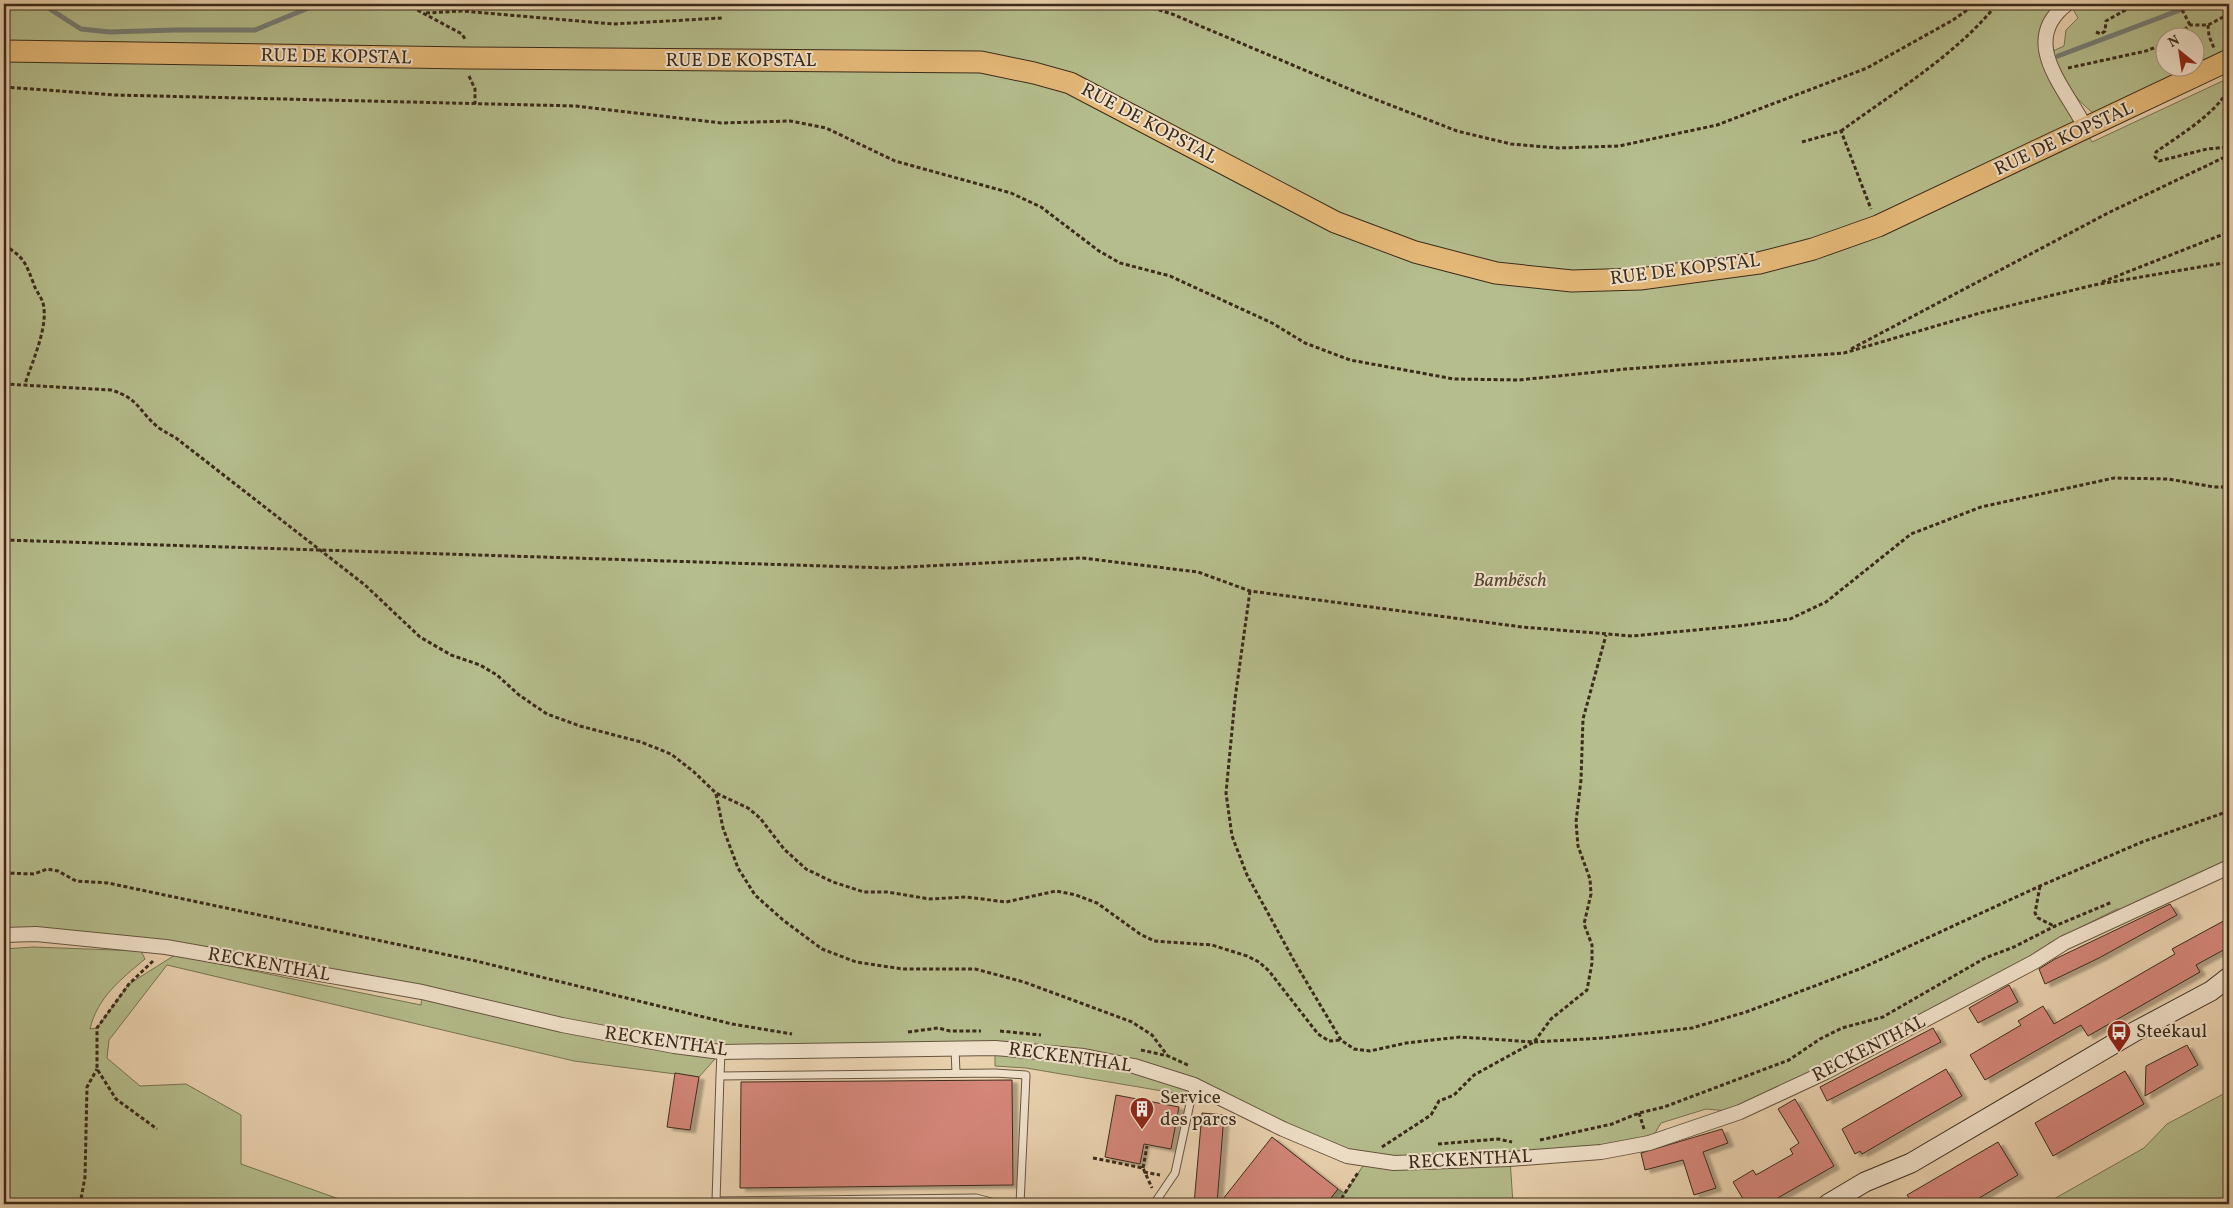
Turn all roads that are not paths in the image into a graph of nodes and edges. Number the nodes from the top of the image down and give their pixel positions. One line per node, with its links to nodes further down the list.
1 (2068, 4): 4 (street)
2 (4, 51): 4 (main road, RUE DE KOPSTAL)
3 (2223, 64): 4 (main road, RUE DE KOPSTAL)
4 (2086, 129)
5 (2229, 867): 12 (street, RECKENTHAL)
6 (4, 935): 9 (street, RECKENTHAL)
7 (2229, 977): 17 (main road)
8 (956, 1049): 9 (street, RECKENTHAL); 10 (lane); 12 (street, RECKENTHAL)
9 (721, 1052): 11 (lane)
10 (956, 1074): 11 (lane); 16 (lane)
11 (720, 1076): 14 (lane)
12 (1194, 1085): 13 (lane)
13 (1156, 1202)
14 (716, 1203): 15 (lane)
15 (999, 1204)
16 (1020, 1204)
17 (1828, 1204)

